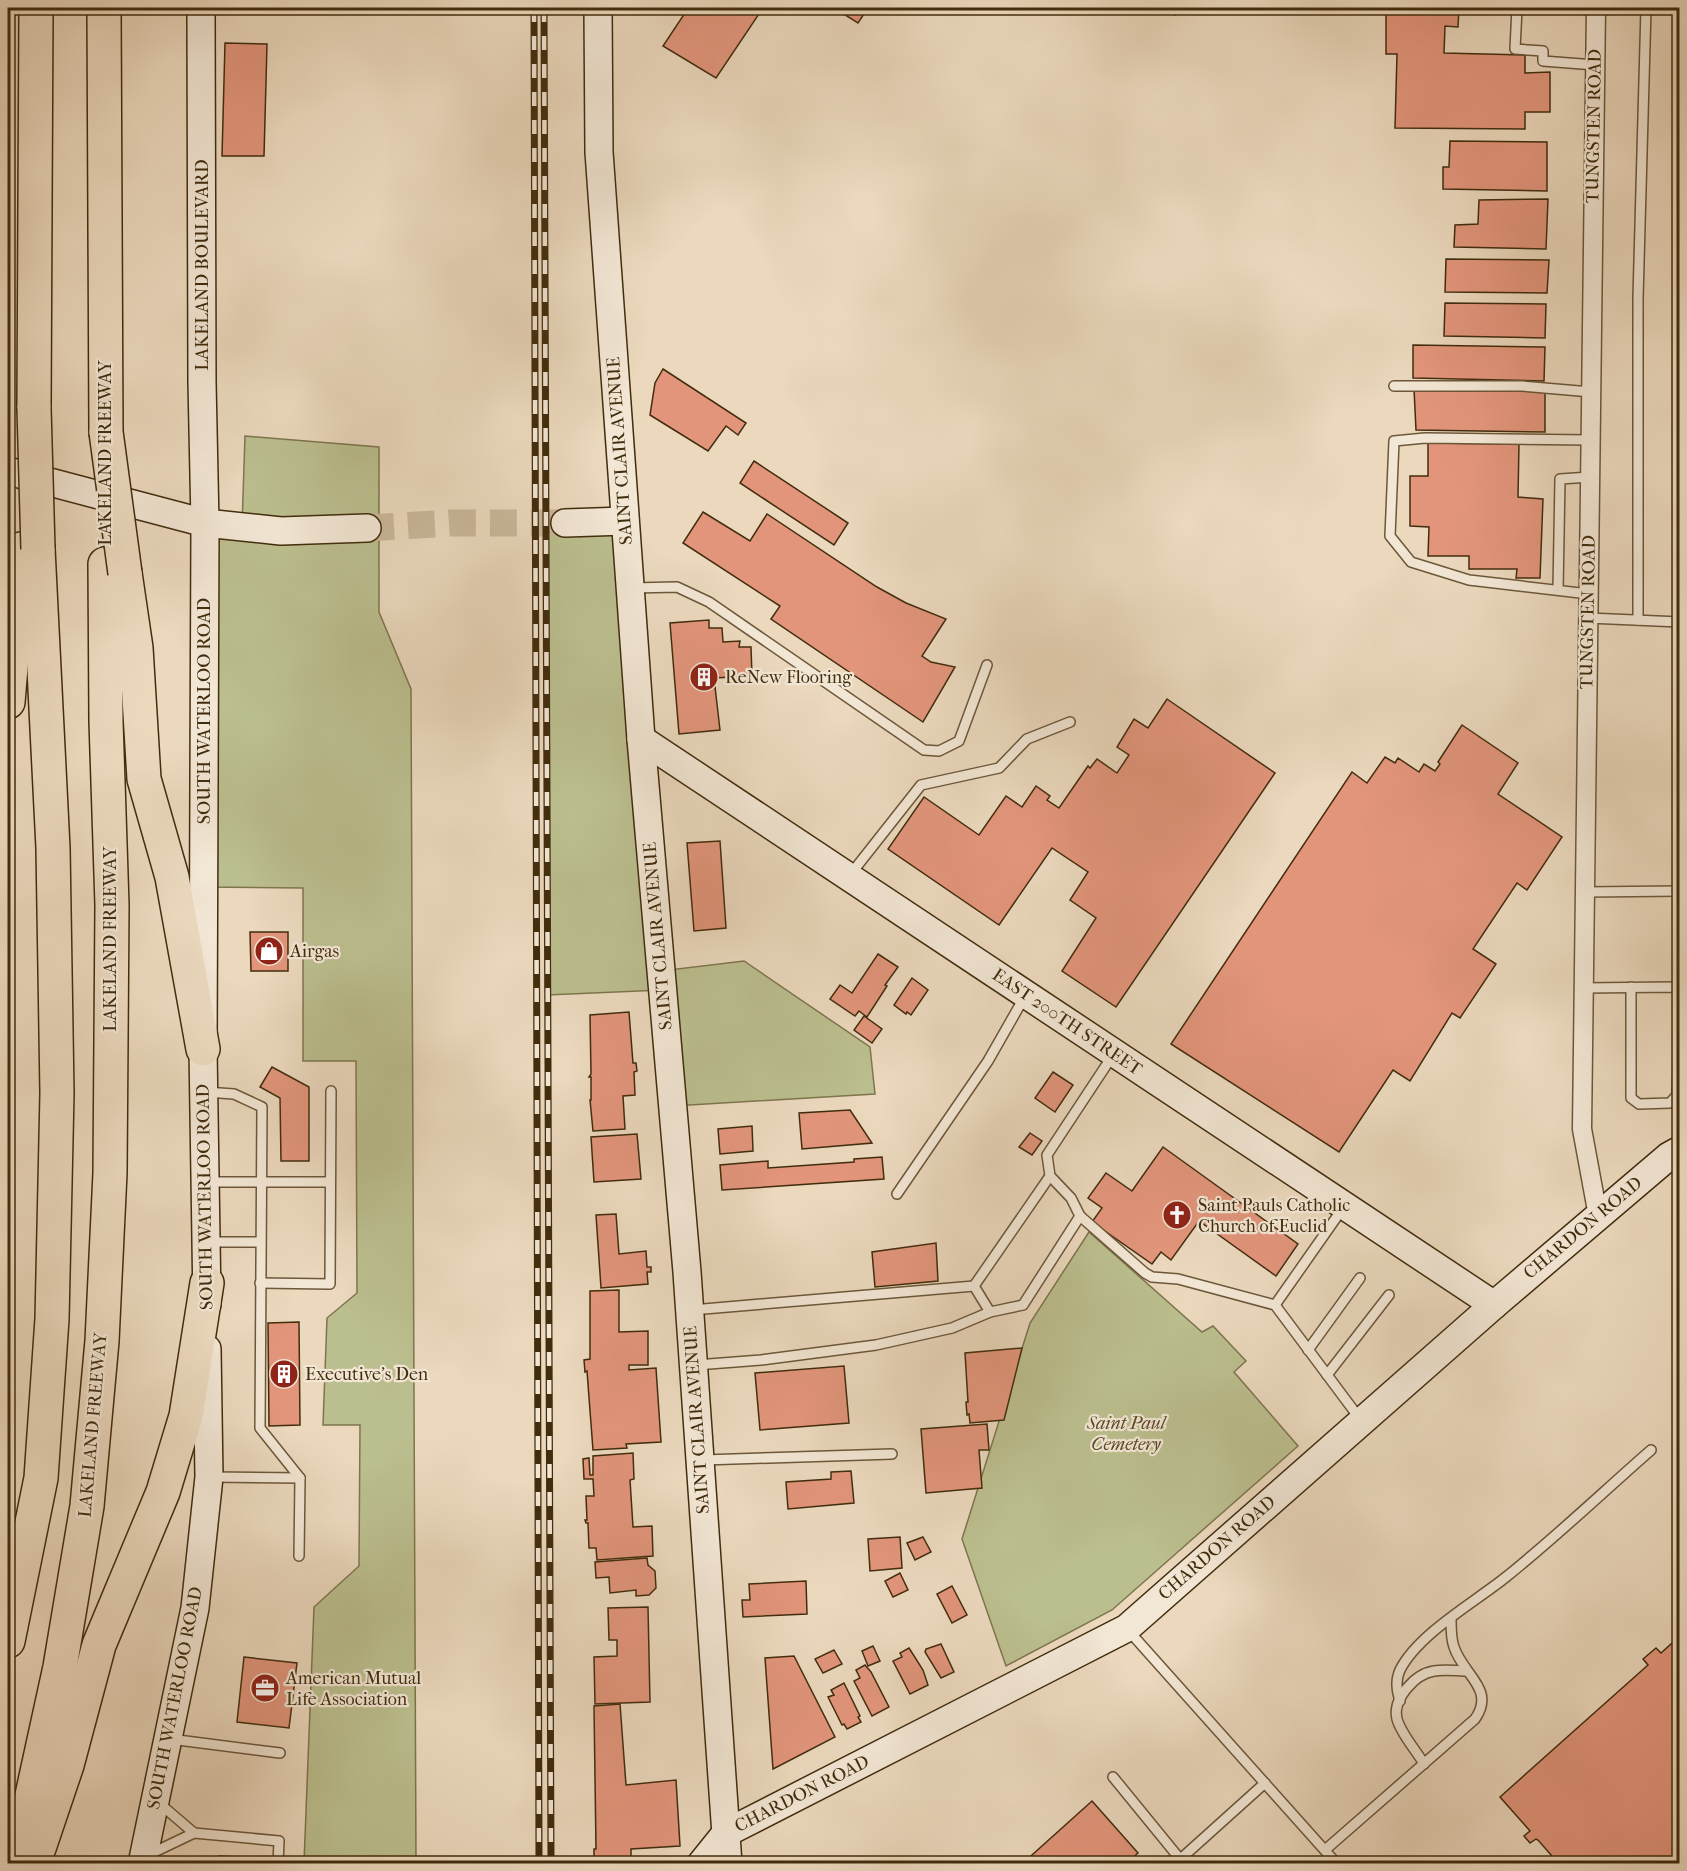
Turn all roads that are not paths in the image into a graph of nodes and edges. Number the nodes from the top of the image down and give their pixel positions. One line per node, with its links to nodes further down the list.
1 (36, 8): 18 (highway, bridge)
2 (104, 8): 19 (highway, LAKELAND FREEWAY, bridge)
3 (201, 8): 16 (street, LAKELAND BOULEVARD)
4 (598, 8): 14 (street, SAINT CLAIR AVENUE)
5 (1517, 8): 8 (lane)
6 (1596, 8): 8 (street, TUNGSTEN ROAD)
7 (1646, 8): 24 (lane)
8 (1595, 65): 10 (street, TUNGSTEN ROAD)
9 (1394, 386): 10 (lane)
10 (1591, 392): 11 (street, TUNGSTEN ROAD)
11 (1590, 440): 13 (street, TUNGSTEN ROAD); 21 (lane)
12 (8, 471): 16 (street)
13 (1590, 477): 21 (lane); 22 (street, TUNGSTEN ROAD)
14 (625, 521): 15 (street); 20 (street, SAINT CLAIR AVENUE)
15 (565, 523)
16 (205, 524): 17 (street); 38 (street, SOUTH WATERLOO ROAD)
17 (367, 528)
18 (30, 546): 27 (highway); 74 (highway)
19 (115, 569): 38 (highway); 88 (highway, LAKELAND FREEWAY)
20 (630, 589): 26 (lane); 29 (street, SAINT CLAIR AVENUE)
21 (1558, 590): 22 (lane)
22 (1588, 594): 23 (street, TUNGSTEN ROAD)
23 (1588, 618): 24 (lane); 32 (street, TUNGSTEN ROAD)
24 (1638, 620): 25 (lane)
25 (1680, 622)
26 (987, 665)
27 (8, 702)
28 (1070, 722): 30 (lane)
29 (641, 738): 30 (street, EAST 200TH STREET); 60 (street, SAINT CLAIR AVENUE)
30 (848, 876): 36 (street, EAST 200TH STREET)
31 (1680, 891): 32 (lane)
32 (1585, 892): 34 (street, TUNGSTEN ROAD)
33 (1632, 987): 34 (lane); 35 (lane); 37 (lane)
34 (1584, 988): 50 (street, TUNGSTEN ROAD)
35 (1680, 992)
36 (1026, 994): 39 (street, EAST 200TH STREET); 47 (lane)
37 (1680, 1018)
38 (203, 1049): 41 (street, SOUTH WATERLOO ROAD)
39 (1114, 1053): 43 (lane); 48 (street, EAST 200TH STREET)
40 (331, 1091): 46 (lane)
41 (204, 1092): 44 (lane); 45 (street, SOUTH WATERLOO ROAD)
42 (1680, 1150): 50 (street, CHARDON ROAD)
43 (1050, 1176): 49 (lane); 56 (lane)
44 (261, 1181): 45 (lane); 46 (lane); 52 (lane)
45 (205, 1182): 51 (street, SOUTH WATERLOO ROAD)
46 (330, 1182): 55 (lane)
47 (897, 1194)
48 (1344, 1206): 58 (lane); 59 (street, EAST 200TH STREET)
49 (1080, 1216): 58 (lane); 61 (lane)
50 (1598, 1216): 59 (street, CHARDON ROAD)
51 (206, 1242): 52 (lane); 54 (street, SOUTH WATERLOO ROAD)
52 (260, 1242): 55 (lane)
53 (1360, 1278): 62 (lane)
54 (207, 1283): 69 (street, SOUTH WATERLOO ROAD); 89 (highway)
55 (260, 1283): 70 (lane)
56 (974, 1286): 60 (lane); 61 (lane)
57 (1389, 1294): 64 (lane)
58 (1275, 1305): 62 (lane)
59 (1494, 1305): 65 (street, CHARDON ROAD)
60 (690, 1310): 63 (street, SAINT CLAIR AVENUE)
61 (990, 1312): 63 (lane)
62 (1308, 1350): 64 (lane)
63 (694, 1365): 68 (street, SAINT CLAIR AVENUE)
64 (1327, 1375): 65 (lane)
65 (1362, 1421): 73 (street, CHARDON ROAD)
66 (1651, 1450): 72 (lane)
67 (892, 1454): 68 (lane)
68 (700, 1460): 84 (street, SAINT CLAIR AVENUE)
69 (208, 1477): 70 (lane); 77 (street, SOUTH WATERLOO ROAD)
70 (300, 1478): 71 (lane)
71 (299, 1556)
72 (1450, 1619): 75 (lane); 76 (lane)
73 (1127, 1628): 81 (lane); 84 (street, CHARDON ROAD)
74 (8, 1641)
75 (1467, 1671): 76 (lane); 79 (lane)
76 (1400, 1701): 79 (lane)
77 (168, 1739): 78 (lane); 82 (street, SOUTH WATERLOO ROAD)
78 (280, 1752)
79 (1424, 1764): 85 (lane)
80 (1113, 1777): 86 (lane)
81 (1265, 1783): 85 (lane); 86 (lane)
82 (155, 1799): 83 (lane); 87 (street, SOUTH WATERLOO ROAD)
83 (194, 1833): 87 (lane); 90 (lane)
84 (726, 1833): 91 (street, CHARDON ROAD); 92 (street, SAINT CLAIR AVENUE)
85 (1325, 1850): 93 (lane)
86 (1177, 1861)
87 (141, 1862)
88 (17, 1863)
89 (33, 1863)
90 (278, 1863)
91 (701, 1863)
92 (728, 1863)
93 (1337, 1863)

